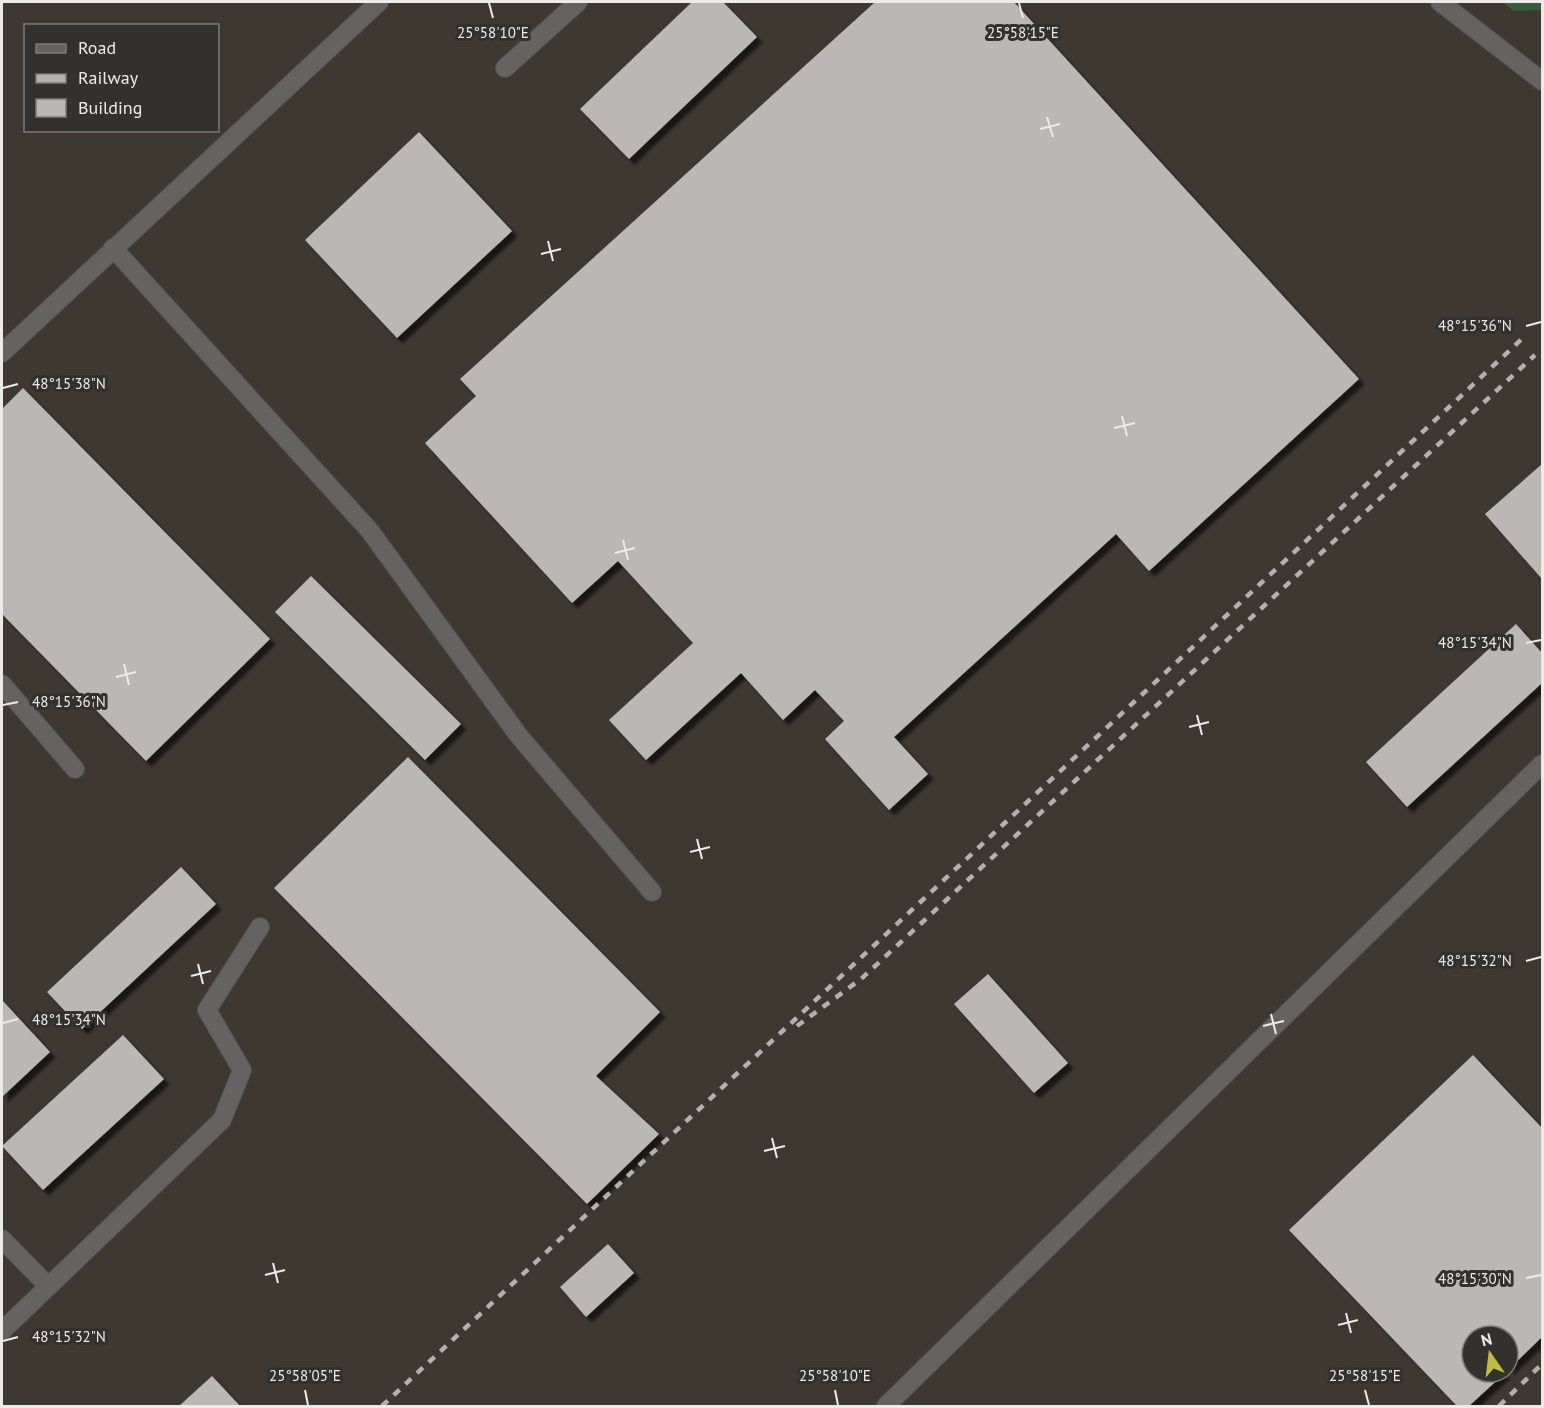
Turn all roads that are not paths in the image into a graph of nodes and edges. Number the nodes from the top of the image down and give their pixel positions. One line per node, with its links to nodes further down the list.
1 (379, 2): 6 (street)
2 (578, 2): 4 (street)
3 (1440, 2): 5 (street)
4 (505, 68)
5 (1542, 81)
6 (112, 248): 7 (street); 11 (street)
7 (2, 353)
8 (2, 684): 10 (street)
9 (1542, 764): 16 (street)
10 (75, 768)
11 (652, 892)
12 (260, 927): 14 (street)
13 (2, 1239): 14 (street)
14 (48, 1286): 15 (street)
15 (2, 1331)
16 (886, 1407)

